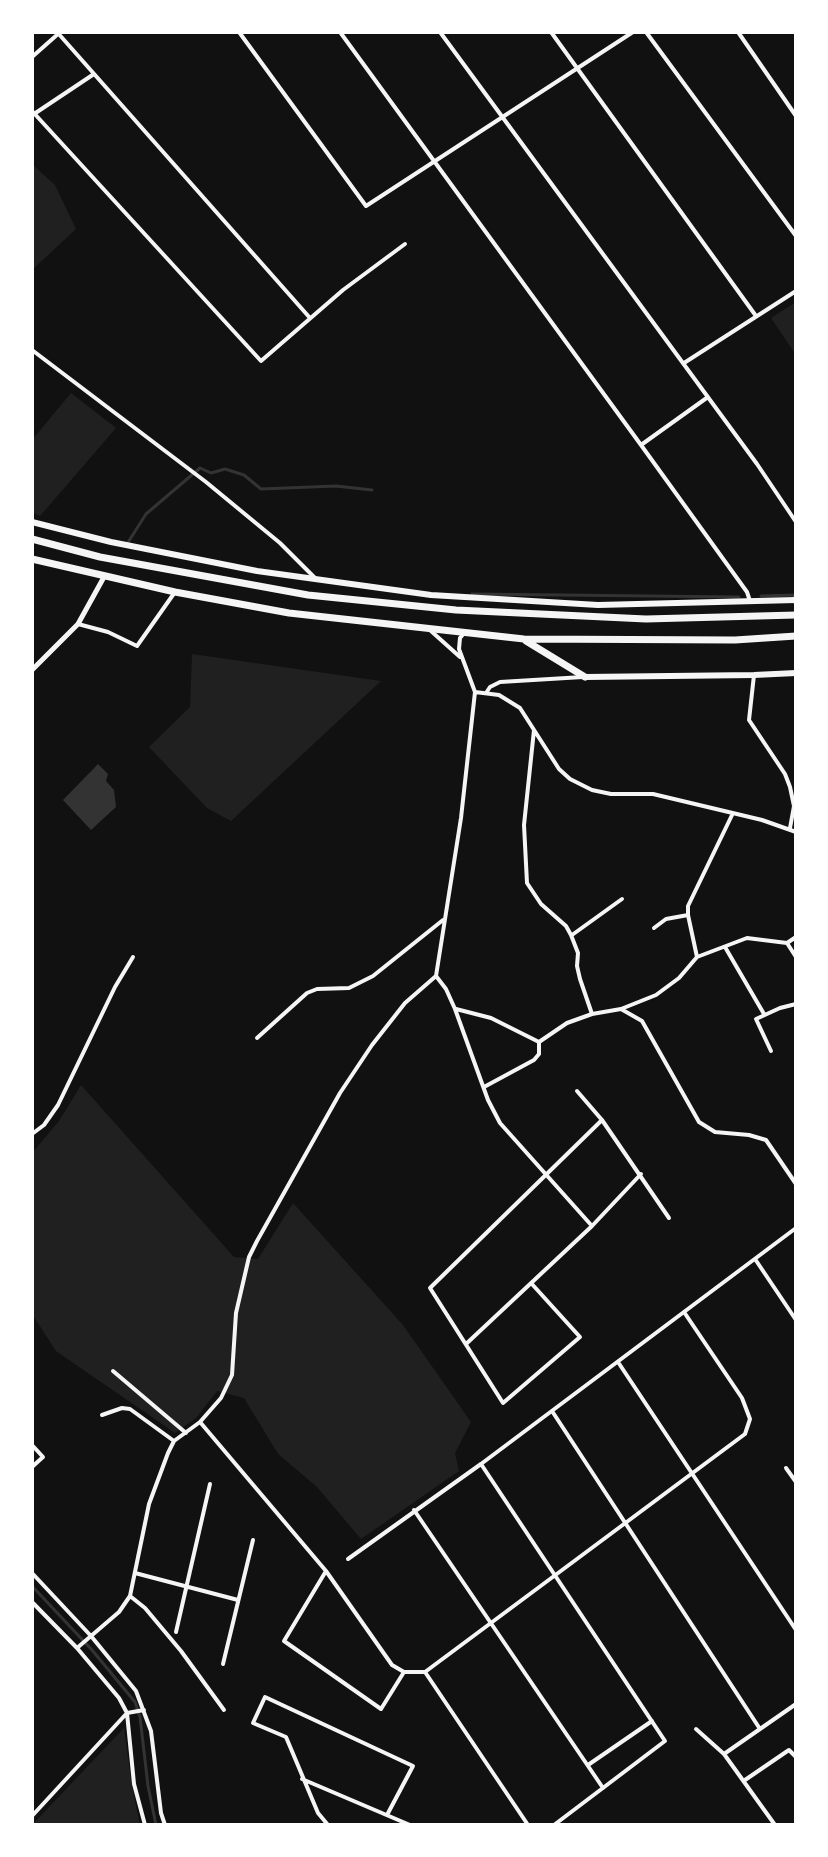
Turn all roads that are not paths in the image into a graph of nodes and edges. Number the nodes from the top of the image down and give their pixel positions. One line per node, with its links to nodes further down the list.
1 (239, 32): 15 (street)
2 (340, 32): 15 (street)
3 (440, 32): 14 (street)
4 (551, 32): 10 (street)
5 (633, 32): 10 (street)
6 (646, 32): 16 (street)
7 (738, 32): 13 (street)
8 (57, 33): 9 (street); 11 (street)
9 (32, 57)
10 (577, 68): 14 (street); 19 (street)
11 (94, 74): 12 (street); 20 (street)
12 (33, 113): 20 (street)
13 (796, 116)
14 (501, 117): 15 (street); 22 (street)
15 (435, 160): 24 (street)
16 (796, 236)
17 (405, 244): 20 (street)
18 (796, 291): 19 (street)
19 (756, 316): 22 (street)
20 (310, 318)
21 (32, 350): 30 (street)
22 (684, 363): 23 (street)
23 (708, 397): 24 (street); 26 (street)
24 (641, 445): 33 (street)
25 (32, 522): 30 (main road)
26 (796, 522)
27 (32, 539): 34 (highway)
28 (32, 559): 29 (highway)
29 (104, 577): 31 (highway); 35 (street)
30 (318, 582): 33 (main road)
31 (175, 592): 35 (street); 36 (highway)
32 (796, 600): 33 (main road)
33 (750, 602)
34 (796, 615)
35 (78, 624): 41 (street)
36 (422, 627): 37 (highway); 40 (street)
37 (465, 632): 39 (highway); 40 (street)
38 (796, 636): 39 (highway)
39 (524, 639): 44 (highway)
40 (464, 662): 45 (street)
41 (32, 670)
42 (796, 673): 43 (main road)
43 (754, 675): 44 (main road); 49 (street)
44 (585, 677): 46 (street)
45 (475, 692): 46 (street); 53 (street)
46 (486, 693): 47 (street)
47 (535, 728): 48 (street); 55 (street)
48 (733, 813): 49 (street); 52 (street)
49 (790, 828): 50 (street)
50 (796, 832)
51 (622, 899): 55 (street)
52 (688, 915): 54 (street); 60 (street)
53 (445, 919): 62 (street); 68 (street)
54 (654, 928)
55 (571, 935): 66 (street)
56 (796, 937): 57 (street)
57 (787, 943): 58 (street); 61 (street)
58 (725, 947): 60 (street); 67 (street)
59 (133, 957): 74 (street)
60 (697, 957): 65 (street)
61 (796, 957)
62 (436, 976): 64 (street); 90 (street)
63 (796, 1007): 67 (street)
64 (455, 1009): 69 (street); 71 (street)
65 (621, 1009): 66 (street); 77 (street)
66 (592, 1014): 69 (street)
67 (764, 1014): 70 (street)
68 (257, 1038)
69 (539, 1042): 71 (street)
70 (771, 1051)
71 (484, 1087): 76 (street)
72 (577, 1091): 73 (street)
73 (602, 1120): 75 (street); 76 (street)
74 (32, 1134)
75 (641, 1174): 78 (street); 79 (street)
76 (545, 1176): 79 (street); 85 (street)
77 (796, 1184)
78 (669, 1218)
79 (592, 1226): 82 (street)
80 (796, 1228): 81 (street)
81 (755, 1259): 83 (street); 84 (street)
82 (531, 1283): 85 (street); 85 (street)
83 (684, 1312): 86 (street); 97 (street)
84 (796, 1320)
85 (466, 1344)
86 (618, 1362): 88 (street); 97 (street)
87 (113, 1371): 91 (street)
88 (552, 1411): 94 (street); 101 (street)
89 (102, 1415): 92 (street)
90 (200, 1422): 91 (street); 104 (street)
91 (186, 1433): 92 (street)
92 (174, 1441): 106 (street)
93 (32, 1445): 95 (street)
94 (481, 1464): 100 (street); 107 (street)
95 (32, 1467)
96 (786, 1468): 98 (street)
97 (693, 1474): 101 (street); 113 (street)
98 (796, 1482)
99 (210, 1484): 108 (street)
100 (414, 1510): 103 (street); 112 (street)
101 (624, 1524): 107 (street); 126 (street)
102 (253, 1540): 110 (street)
103 (348, 1559)
104 (326, 1571): 118 (street); 118 (street)
105 (32, 1573): 115 (street)
106 (135, 1573): 108 (street); 109 (street)
107 (556, 1575): 112 (street); 124 (street)
108 (186, 1587): 110 (street); 114 (street)
109 (130, 1596): 115 (street); 122 (street)
110 (238, 1600): 117 (street)
111 (32, 1602): 116 (street)
112 (491, 1623): 119 (street); 129 (street)
113 (796, 1630)
114 (176, 1632)
115 (91, 1636): 116 (street); 121 (street)
116 (77, 1648): 123 (street)
117 (223, 1664)
118 (404, 1672): 119 (street)
119 (425, 1672): 139 (street)
120 (796, 1704): 126 (street)
121 (145, 1710): 123 (street); 136 (street)
122 (224, 1710)
123 (127, 1713): 134 (street); 135 (street)
124 (652, 1721): 129 (street); 132 (street)
125 (696, 1729): 127 (street)
126 (760, 1729): 127 (street)
127 (724, 1754): 131 (street)
128 (796, 1757): 131 (street)
129 (588, 1766): 132 (street)
130 (302, 1778): 133 (street); 133 (street); 137 (street)
131 (745, 1780): 141 (street)
132 (603, 1788): 140 (street)
133 (387, 1815): 138 (street)
134 (32, 1816)
135 (145, 1825)
136 (165, 1825)
137 (328, 1825)
138 (410, 1825)
139 (528, 1825)
140 (554, 1825)
141 (775, 1825)

